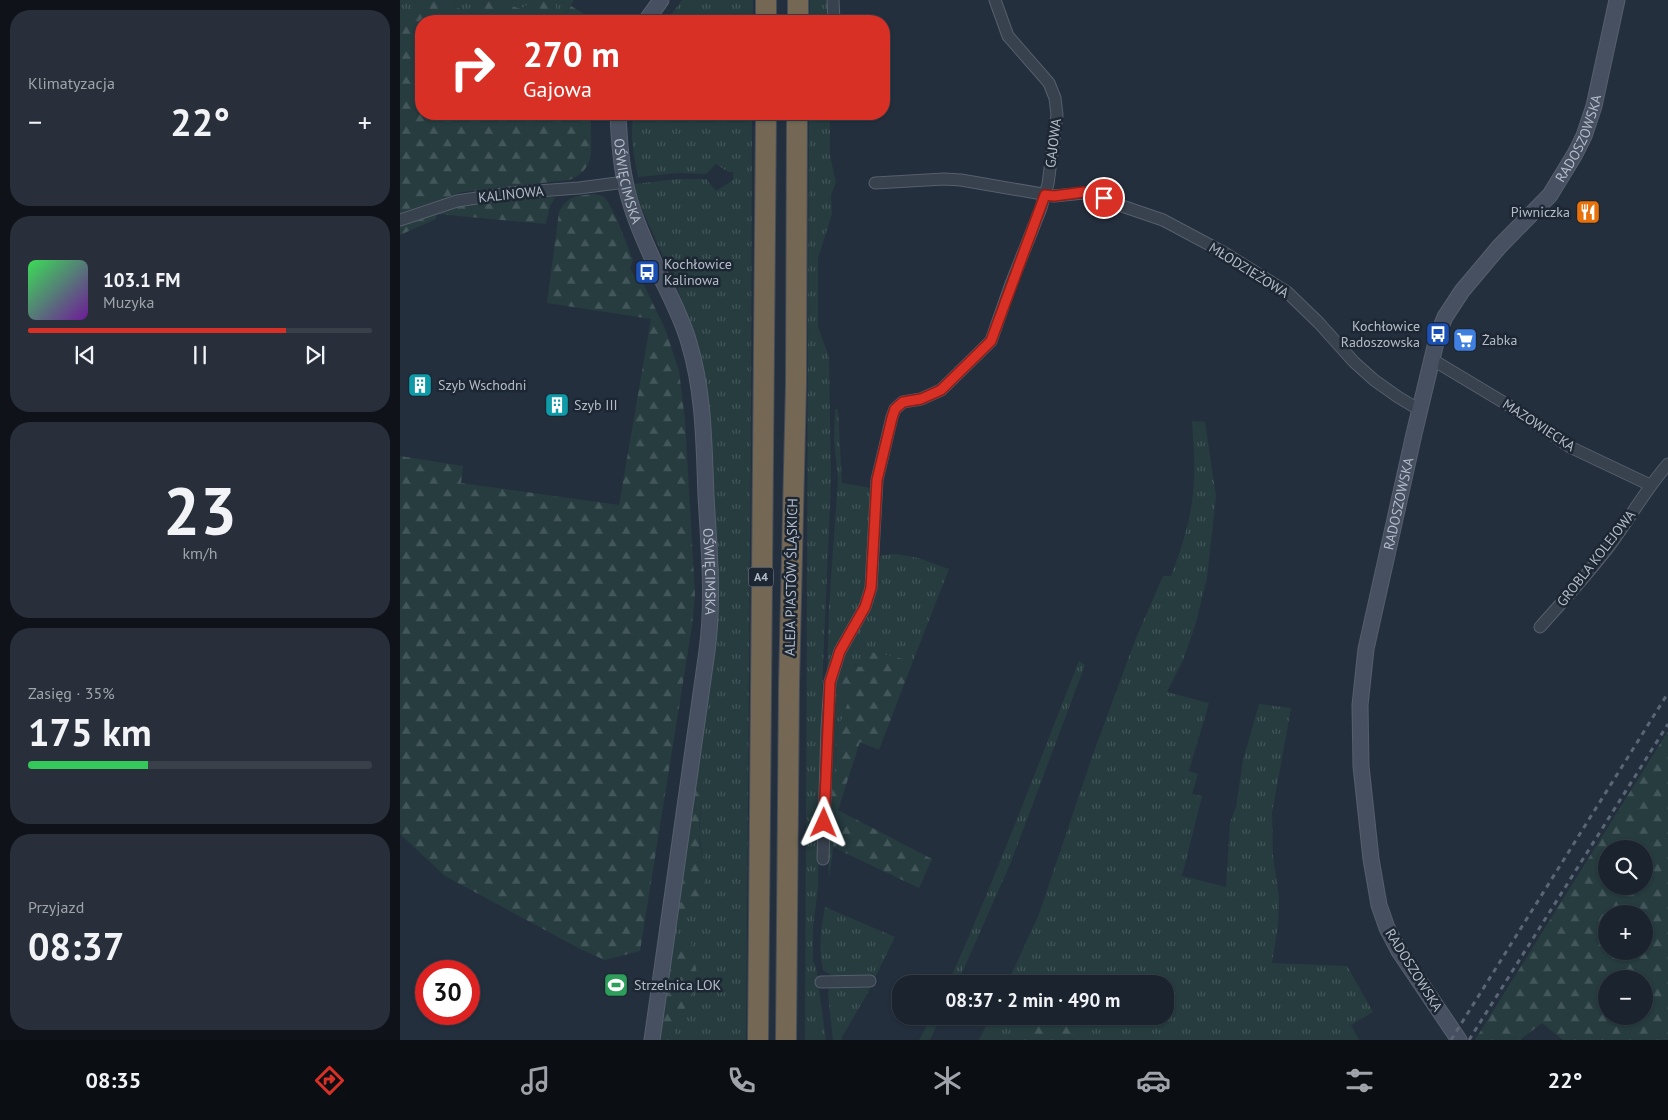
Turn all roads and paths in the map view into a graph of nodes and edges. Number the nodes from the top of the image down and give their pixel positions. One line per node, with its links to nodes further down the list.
1 (661, 0): 7 (street)
2 (766, 0): 8 (highway)
3 (798, 0): 9 (highway)
4 (834, 0): 10 (street)
5 (995, 0): 16 (street, GAJOWA)
6 (1617, 0): 18 (street, RADOSZOWSKA)
7 (650, 15)
8 (766, 15)
9 (798, 15)
10 (834, 15)
11 (618, 120): 14 (street, OŚWIĘCIMSKA)
12 (766, 120): 27 (highway, ALEJA PIASTÓW ŚLĄSKICH / A4)
13 (797, 120): 28 (highway, ALEJA PIASTÓW ŚLĄSKICH / A4)
14 (625, 182): 17 (street, KALINOWA); 26 (street, OŚWIĘCIMSKA)
15 (875, 183): 16 (street, MŁODZIEŻOWA)
16 (1045, 195): 19 (street, MŁODZIEŻOWA); 23 (street, GAJOWA)
17 (400, 220)
18 (1431, 361): 19 (street, RADOSZOWSKA); 21 (street, MAZOWIECKA)
19 (1420, 407): 29 (street, RADOSZOWSKA)
20 (1668, 464): 21 (street, GROBLA KOLEJOWA)
21 (1650, 485): 22 (street, GROBLA KOLEJOWA)
22 (1540, 627)
23 (823, 859)
24 (870, 981): 25 (street)
25 (821, 982)
26 (652, 1040)
27 (758, 1040)
28 (786, 1040)
29 (1459, 1040)

